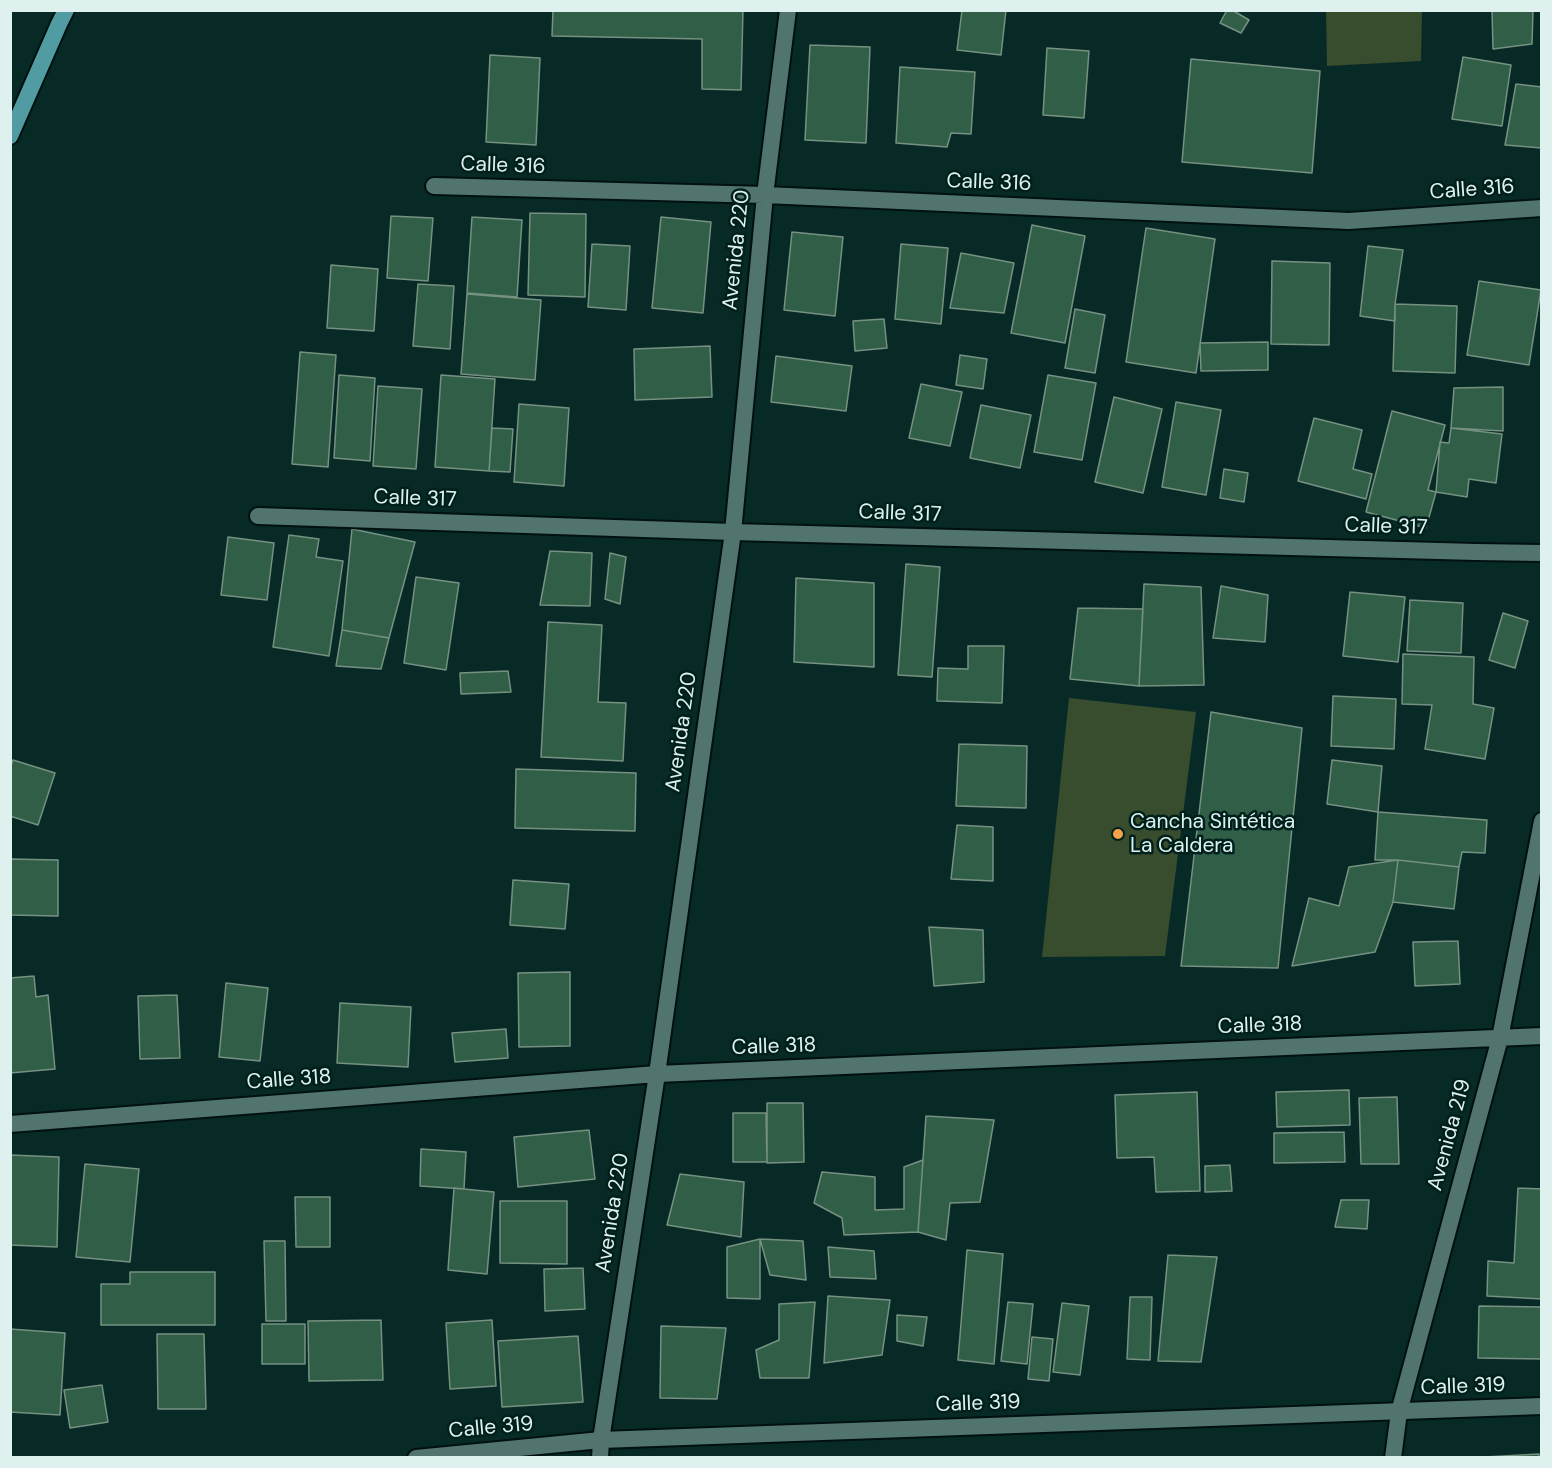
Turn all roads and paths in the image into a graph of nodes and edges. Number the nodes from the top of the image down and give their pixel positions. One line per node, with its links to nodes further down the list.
1 (66, 10): 3 (main road)
2 (788, 10): 5 (street, Avenida 220)
3 (10, 136)
4 (434, 186): 5 (street, Calle 316)
5 (765, 195): 6 (street, Calle 316); 8 (street, Avenida 220)
6 (1542, 208)
7 (258, 516): 8 (street, Calle 317)
8 (733, 532): 9 (street, Calle 317); 13 (street, Avenida 220)
9 (1542, 553)
10 (1542, 821): 12 (street, Avenida 219)
11 (1542, 1036): 12 (street, Calle 318)
12 (1500, 1038): 13 (street, Calle 318); 16 (street, Avenida 219)
13 (657, 1074): 14 (street, Calle 318); 17 (street, Avenida 220)
14 (10, 1124)
15 (1542, 1406): 16 (street, Calle 319)
16 (1399, 1412): 17 (street, Calle 319); 20 (street, Avenida 219)
17 (601, 1440): 18 (street, Calle 319); 19 (street, Avenida 220)
18 (416, 1458)
19 (600, 1458)
20 (1393, 1458)

